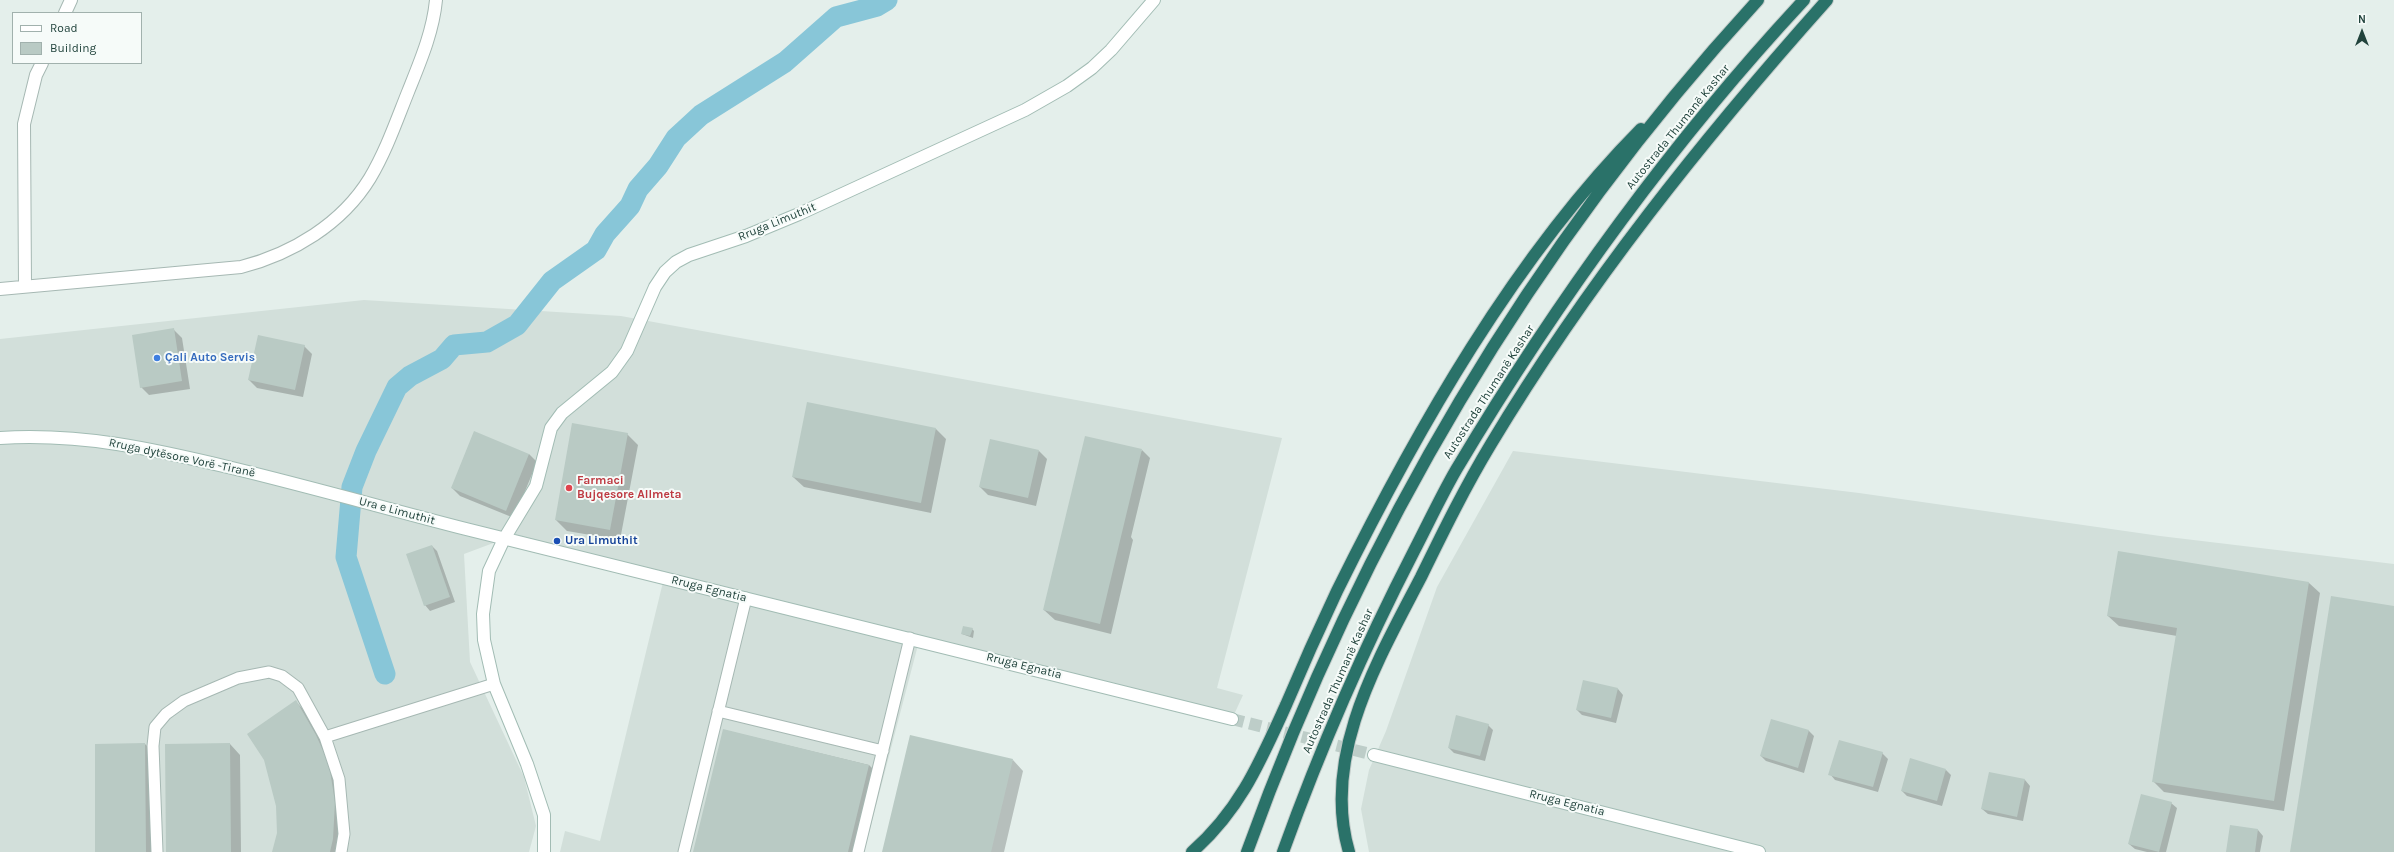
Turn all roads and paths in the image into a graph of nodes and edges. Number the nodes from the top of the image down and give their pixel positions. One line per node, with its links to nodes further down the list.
1 (71, 0): 7 (main road)
2 (436, 0): 10 (main road)
3 (1154, 0): 14 (main road, Rruga Limuthit)
4 (1758, 0): 9 (highway, Autostrada Thumanë Kashar)
5 (1804, 0): 30 (highway, Autostrada Thumanë Kashar)
6 (1827, 0): 31 (highway)
7 (65, 12)
8 (42, 64): 10 (main road)
9 (1689, 80): 28 (highway); 29 (highway, Autostrada Thumanë Kashar)
10 (25, 286): 11 (main road)
11 (0, 288)
12 (0, 438): 13 (main road, Rruga dytësore Vorë -Tiranë)
13 (291, 482): 14 (main road, Ura e Limuthit)
14 (504, 539): 15 (main road, Rruga Egnatia); 17 (main road)
15 (746, 598): 16 (main road, Rruga Egnatia); 18 (lane)
16 (910, 638): 19 (main road, Rruga Egnatia); 21 (lane)
17 (494, 684): 20 (lane); 25 (main road)
18 (718, 711): 21 (lane); 26 (lane)
19 (1232, 719)
20 (325, 737): 23 (lane); 24 (lane)
21 (883, 751): 27 (lane)
22 (1374, 756): 32 (main road, Rruga Egnatia)
23 (157, 852)
24 (341, 852)
25 (544, 852)
26 (684, 852)
27 (858, 852)
28 (1192, 852)
29 (1247, 852)
30 (1283, 852)
31 (1349, 852)
32 (1759, 852)

